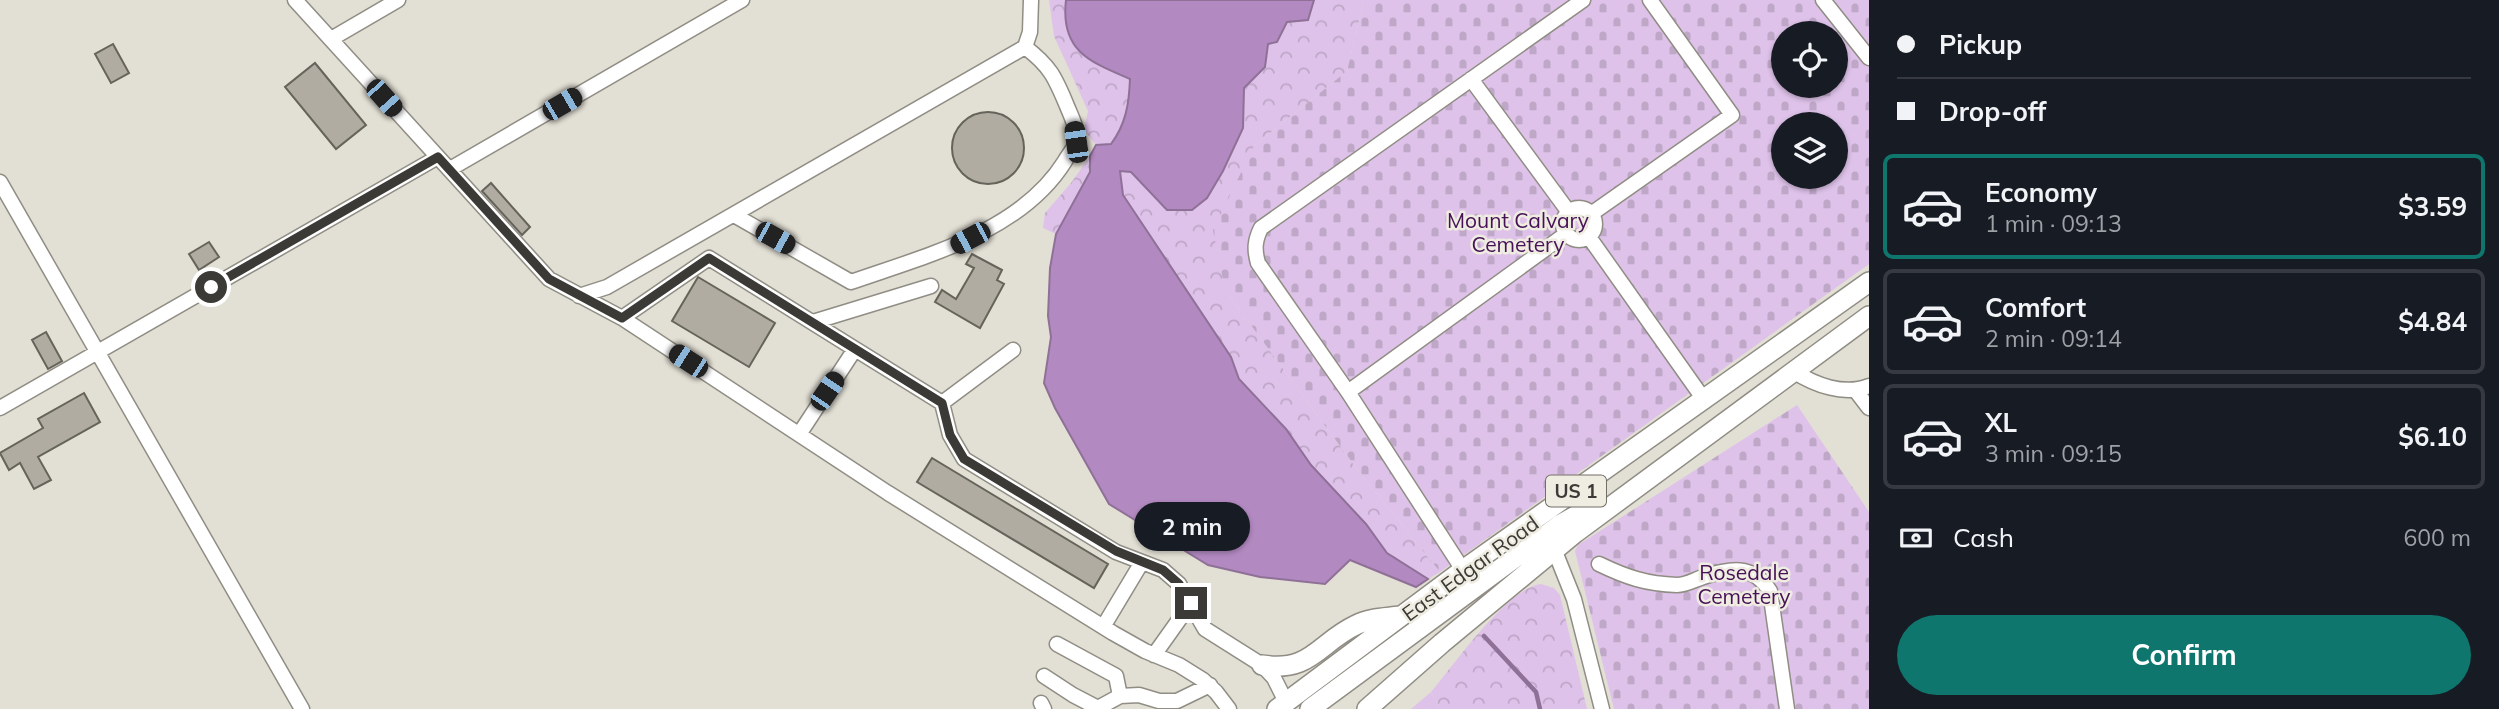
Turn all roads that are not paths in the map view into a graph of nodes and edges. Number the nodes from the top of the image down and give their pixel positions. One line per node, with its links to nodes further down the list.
1 (295, 0): 8 (street)
2 (398, 0): 8 (street)
3 (742, 0): 13 (street)
4 (1031, 0): 9 (street)
5 (1583, 0): 11 (street)
6 (1650, 0): 16 (street)
7 (1823, 0): 10 (street)
8 (331, 39): 12 (street)
9 (1024, 47): 17 (street); 17 (street)
10 (1869, 58)
11 (1471, 79): 15 (street); 31 (street)
12 (438, 157): 13 (street); 28 (street)
13 (450, 169): 22 (street)
14 (0, 182): 28 (street)
15 (1568, 211): 16 (street); 18 (street)
16 (1591, 214): 19 (street)
17 (734, 215): 22 (street)
18 (1566, 234): 19 (street); 31 (street)
19 (1589, 236): 32 (street)
20 (1869, 282): 32 (highway, East Edgar Road / US 1)
21 (931, 286): 25 (street)
22 (579, 296): 24 (street)
23 (1869, 316): 29 (highway, East Edgar Road / US 1)
24 (622, 318): 25 (street); 36 (street)
25 (813, 322): 26 (street)
26 (855, 349): 33 (street); 36 (street)
27 (1013, 350): 33 (street)
28 (98, 352): 34 (street); 52 (street)
29 (1793, 371): 30 (street); 37 (highway, East Edgar Road / US 1)
30 (1862, 389): 35 (street)
31 (1348, 393): 41 (street)
32 (1705, 401): 41 (highway, East Edgar Road / US 1)
33 (942, 403): 39 (street)
34 (0, 408)
35 (1869, 408)
36 (800, 433): 44 (street)
37 (1653, 474): 38 (highway, East Edgar Road / US 1); 55 (highway)
38 (1554, 550): 56 (highway, East Edgar Road / US 1); 57 (street)
39 (1142, 562): 42 (street); 44 (street)
40 (1599, 564): 58 (street)
41 (1463, 570): 43 (highway, East Edgar Road / US 1)
42 (1191, 603): 46 (street); 47 (street)
43 (1405, 615): 47 (highway); 51 (highway, East Edgar Road / US 1)
44 (1104, 627): 46 (street)
45 (1057, 644): 50 (street)
46 (1154, 655): 49 (street)
47 (1262, 665): 51 (street)
48 (1044, 676): 53 (street)
49 (1210, 685): 50 (street); 54 (street)
50 (1120, 696): 53 (street)
51 (1284, 707)
52 (300, 708)
53 (1098, 708)
54 (1229, 709)
55 (1310, 709)
56 (1367, 709)
57 (1602, 709)
58 (1787, 709)

